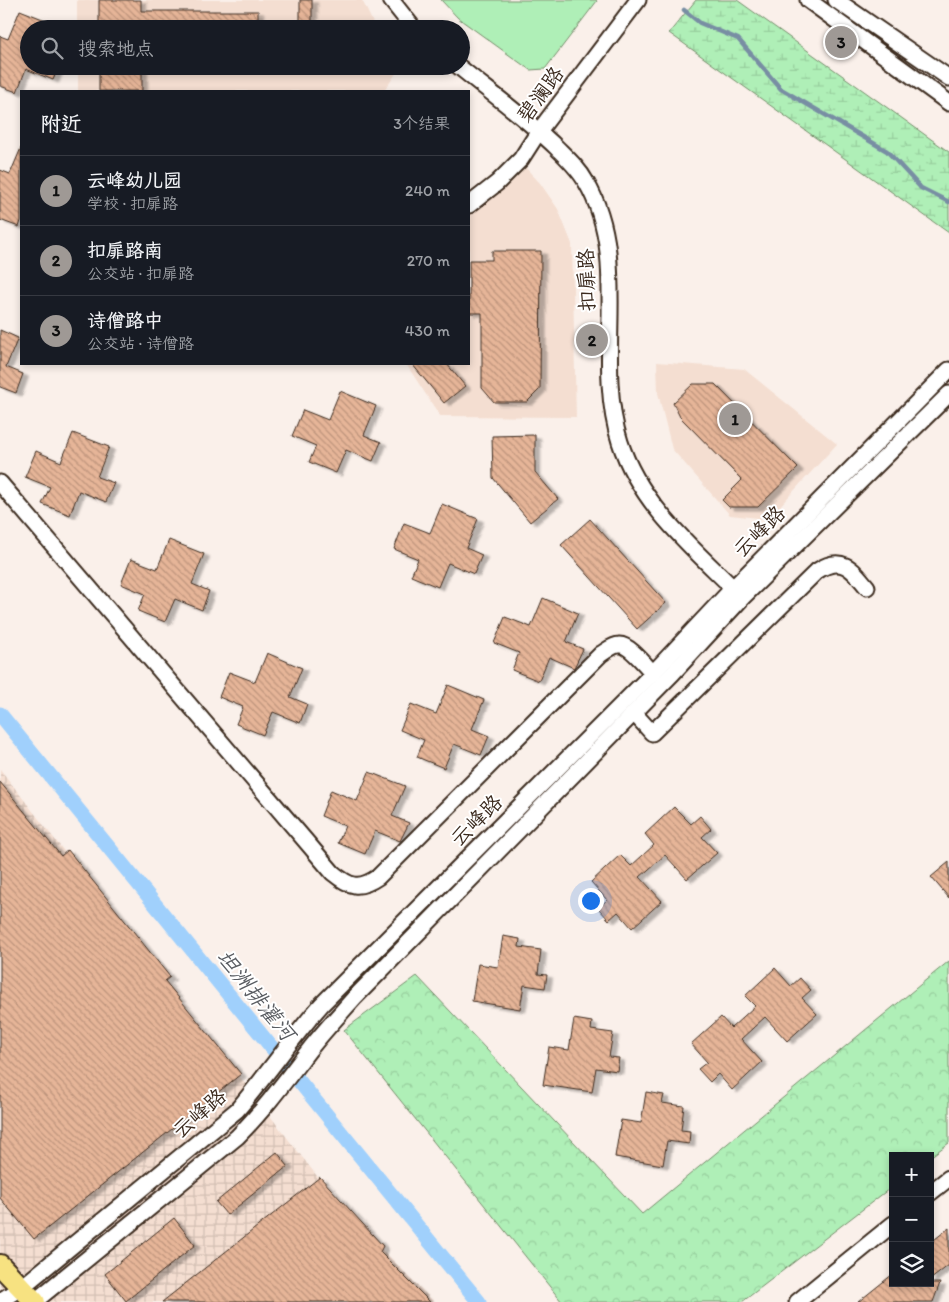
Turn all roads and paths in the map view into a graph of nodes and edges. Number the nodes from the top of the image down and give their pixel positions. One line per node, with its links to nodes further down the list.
1 (391, 0): 5 (street)
2 (638, 0): 9 (street, 碧澜路)
3 (808, 0): 8 (street)
4 (836, 0): 7 (street)
5 (407, 20)
6 (469, 75): 9 (street, 扣扉路)
7 (949, 78)
8 (949, 103)
9 (539, 131): 10 (street, 碧澜路); 15 (street, 扣扉路)
10 (470, 204)
11 (949, 370): 15 (street, 云峰路)
12 (949, 394): 15 (street, 云峰路)
13 (0, 482): 16 (street)
14 (863, 581): 17 (street)
15 (738, 593): 16 (street, 云峰路); 17 (street, 云峰路)
16 (653, 674): 22 (street, 云峰路)
17 (634, 713): 22 (street, 云峰路)
18 (949, 1178): 19 (street)
19 (934, 1190)
20 (889, 1227): 24 (street)
21 (0, 1265): 22 (main road)
22 (32, 1298): 23 (street)
23 (0, 1301)
24 (797, 1302)

